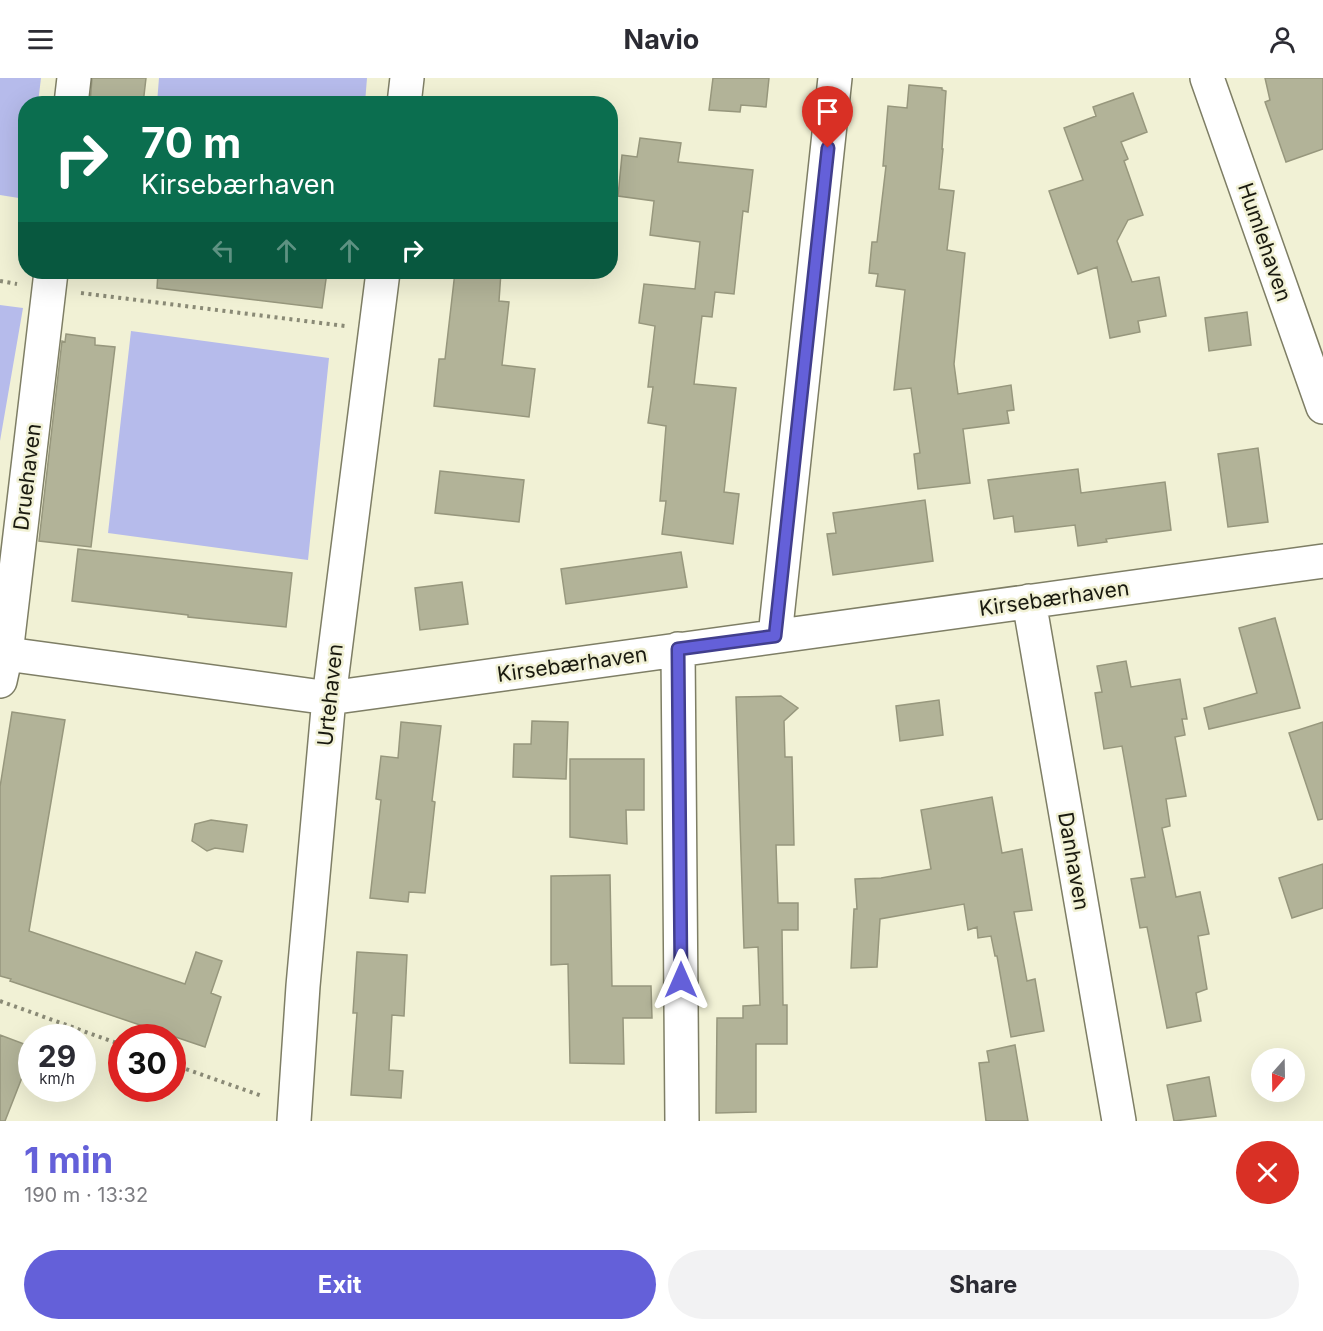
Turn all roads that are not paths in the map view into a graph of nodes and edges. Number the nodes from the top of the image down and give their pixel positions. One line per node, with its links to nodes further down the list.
1 (74, 78): 5 (street)
2 (407, 78): 6 (street)
3 (835, 78): 12 (street)
4 (1207, 78): 9 (street, Humlehaven)
5 (72, 96)
6 (405, 96)
7 (382, 279): 15 (street, Urtehaven)
8 (50, 280): 14 (street, Druehaven)
9 (1323, 407)
10 (1323, 561): 11 (street, Kirsebærhaven)
11 (1029, 601): 12 (street, Kirsebærhaven); 18 (street, Danhaven)
12 (775, 636): 13 (street, Kirsebærhaven)
13 (678, 649): 15 (street, Kirsebærhaven); 17 (street)
14 (2, 663): 15 (street, Kirsebærhaven)
15 (329, 698): 16 (street, Urtehaven)
16 (294, 1114)
17 (682, 1121)
18 (1119, 1121)

